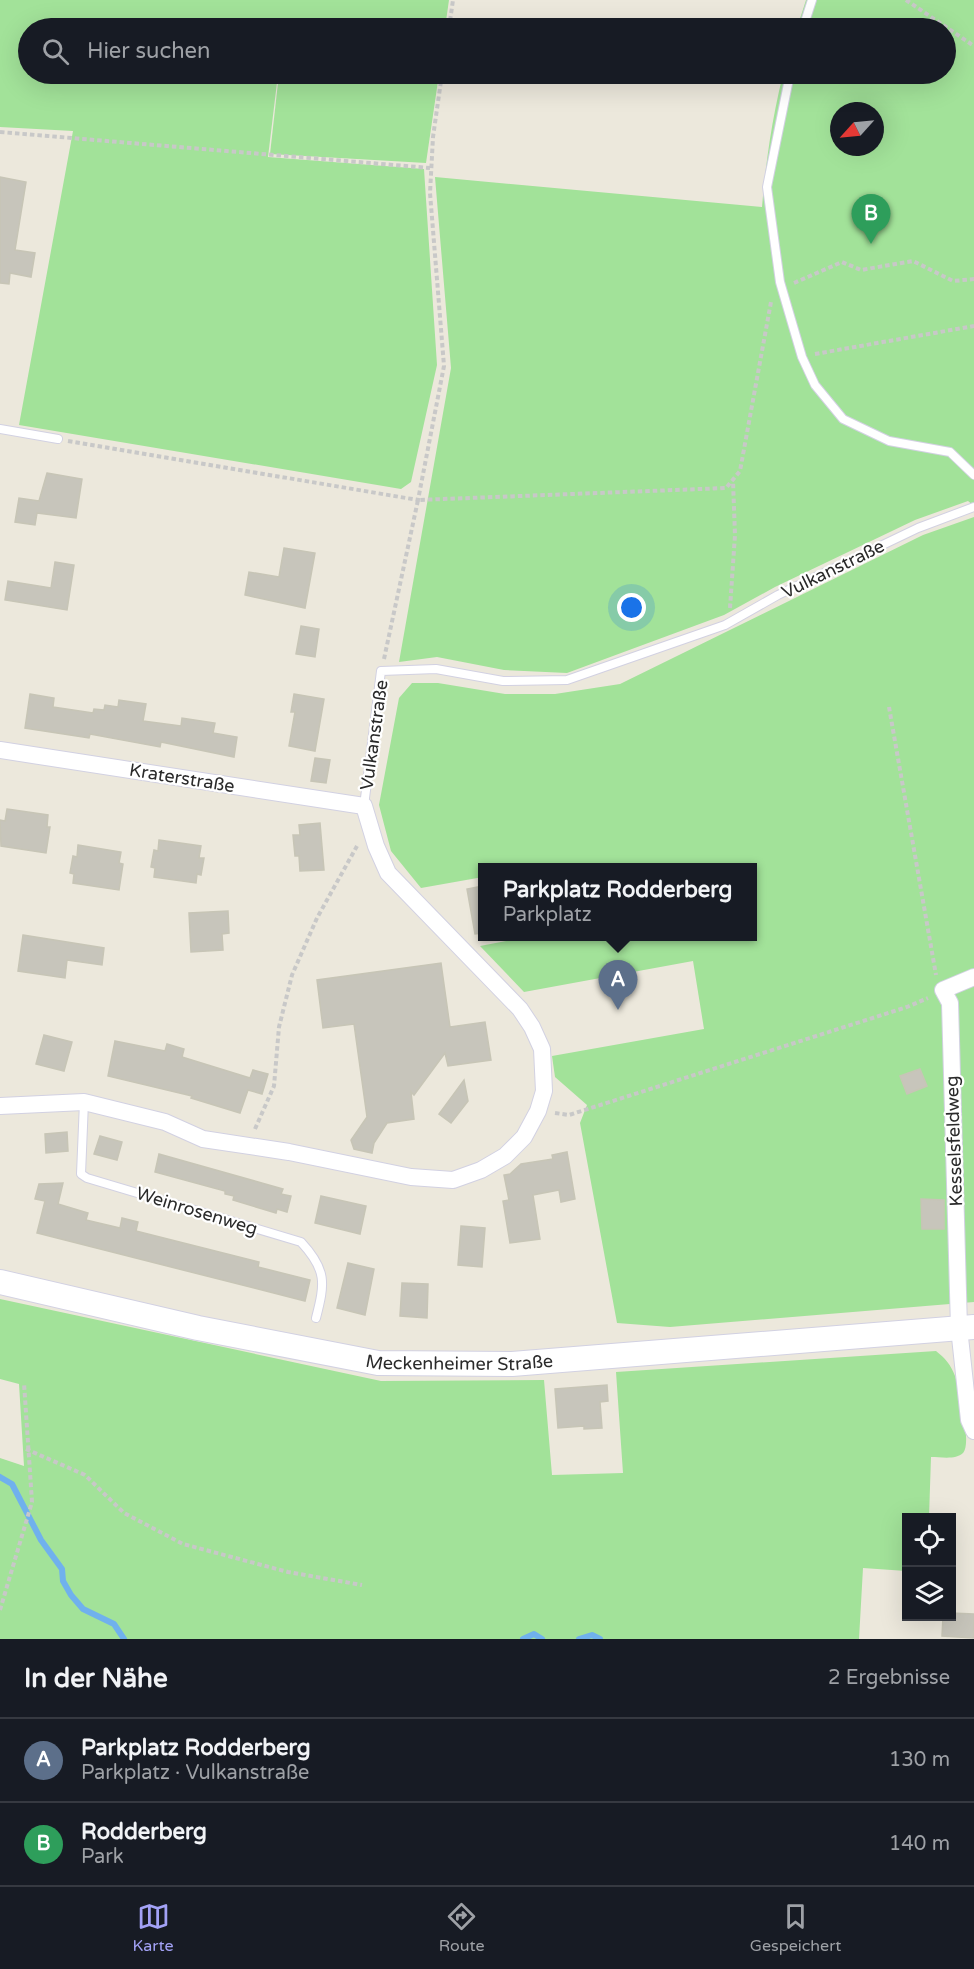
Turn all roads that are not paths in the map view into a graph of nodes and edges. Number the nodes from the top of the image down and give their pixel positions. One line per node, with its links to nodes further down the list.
1 (812, 0): 2 (lane)
2 (806, 18)
3 (788, 84): 6 (lane)
4 (0, 429): 5 (lane)
5 (58, 439)
6 (974, 475)
7 (974, 507): 9 (lane, Vulkanstraße)
8 (0, 750): 9 (street, Kraterstraße)
9 (364, 806): 11 (street, Vulkanstraße)
10 (974, 977): 15 (street, Kesselsfeldweg)
11 (84, 1102): 12 (street, Vulkanstraße); 14 (lane, Weinrosenweg)
12 (0, 1106)
13 (0, 1282): 15 (main road, Meckenheimer Straße)
14 (316, 1318)
15 (967, 1327): 16 (street, Kesselsfeldweg)
16 (974, 1431)

